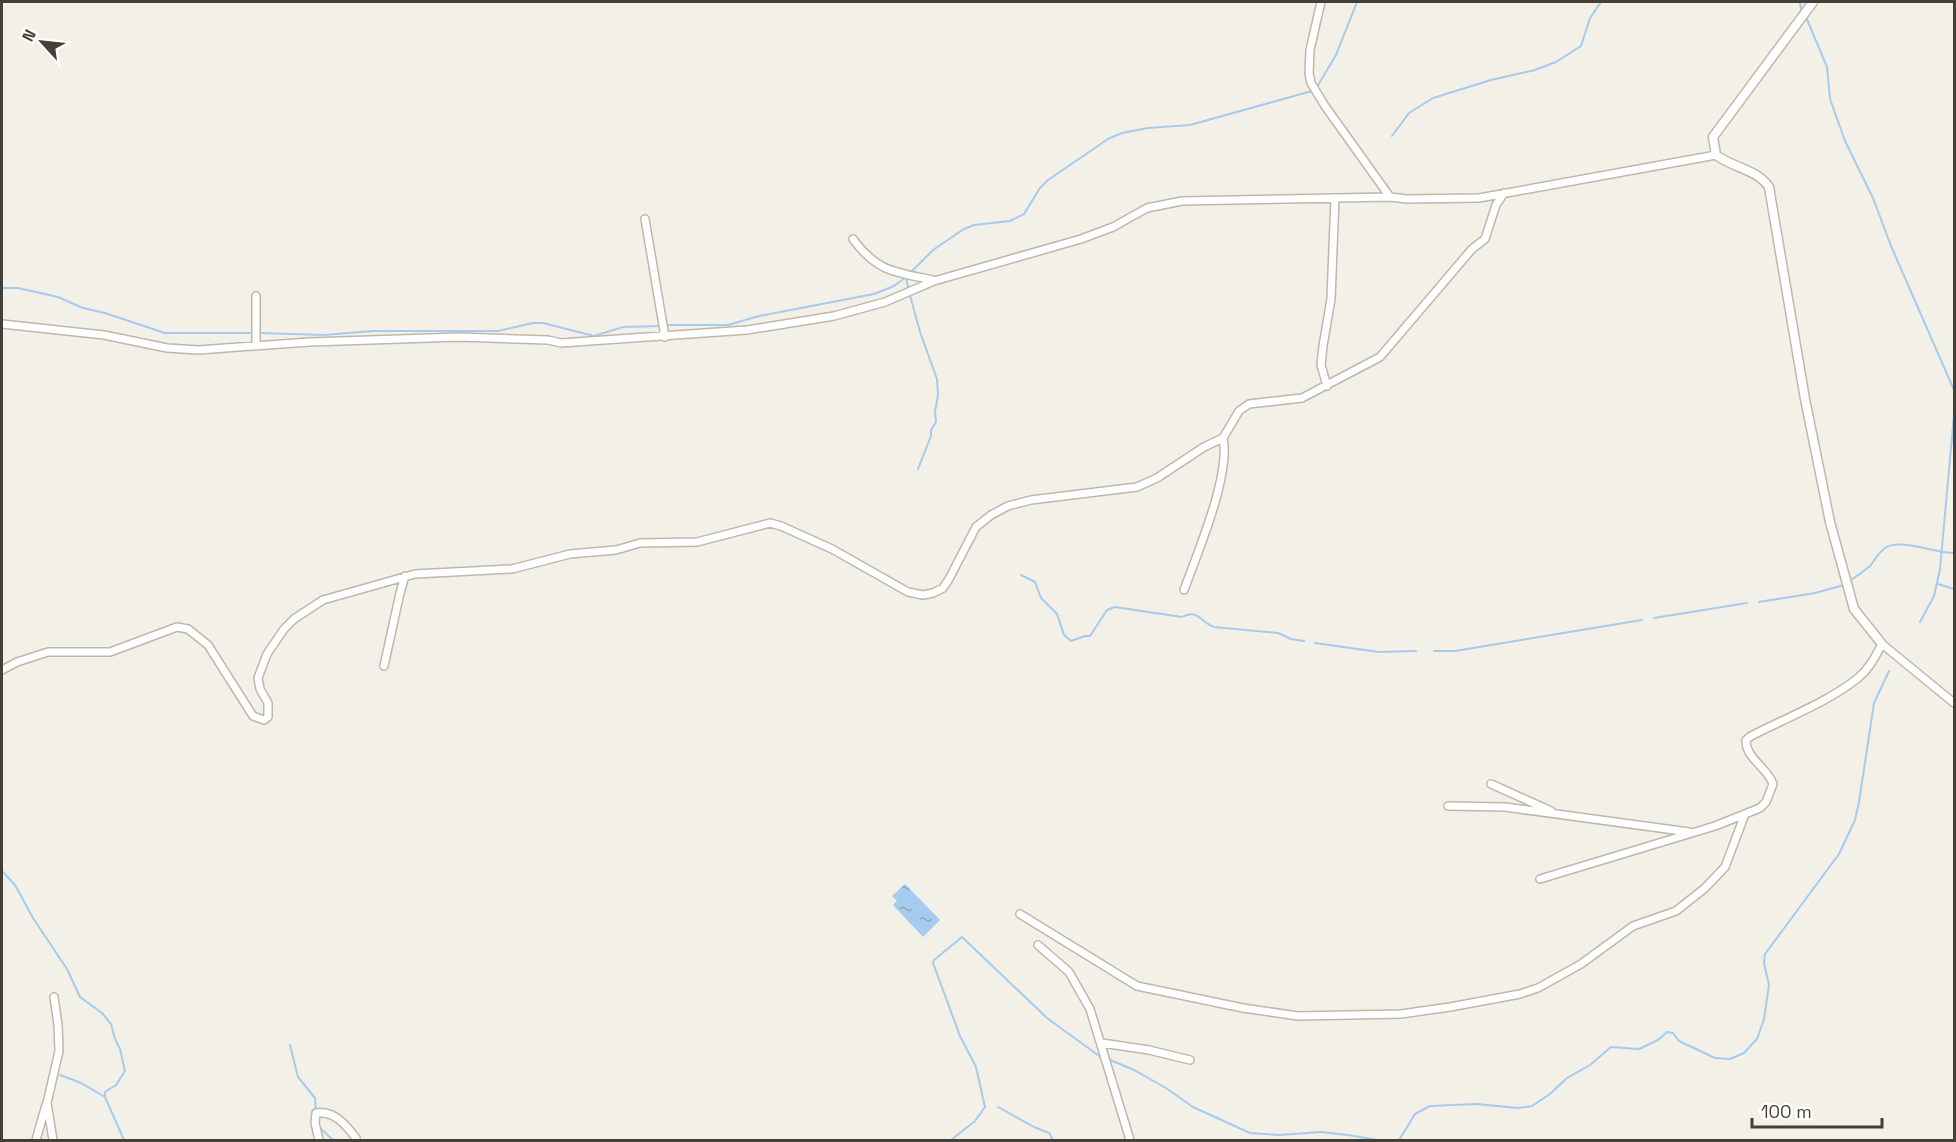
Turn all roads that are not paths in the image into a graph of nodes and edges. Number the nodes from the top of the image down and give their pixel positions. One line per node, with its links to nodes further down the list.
1 (1321, 2): 5 (street)
2 (1813, 2): 3 (street)
3 (1716, 155): 4 (street); 18 (street)
4 (1504, 193): 5 (street); 14 (street)
5 (1390, 196): 6 (street)
6 (1335, 198): 9 (street); 14 (street)
7 (645, 219): 12 (street)
8 (853, 239): 9 (street)
9 (934, 280): 12 (street)
10 (256, 296): 13 (street)
11 (2, 324): 13 (street)
12 (665, 337): 13 (street)
13 (256, 345)
14 (1327, 386): 15 (street)
15 (1223, 438): 16 (street); 17 (street)
16 (405, 576): 19 (street); 20 (street)
17 (1184, 590)
18 (1882, 644): 21 (street); 25 (street)
19 (384, 666)
20 (2, 670)
21 (1954, 703)
22 (1491, 784): 24 (street)
23 (1448, 806): 24 (street)
24 (1559, 814): 26 (street)
25 (1745, 814): 26 (street); 28 (street)
26 (1692, 833): 27 (street)
27 (1540, 879)
28 (1020, 914)
29 (1038, 945): 31 (street)
30 (54, 997): 33 (street)
31 (1102, 1043): 32 (street); 38 (street)
32 (1190, 1060)
33 (46, 1103): 35 (street); 36 (street)
34 (356, 1138): 37 (street)
35 (36, 1140)
36 (53, 1140)
37 (319, 1140)
38 (1130, 1140)

